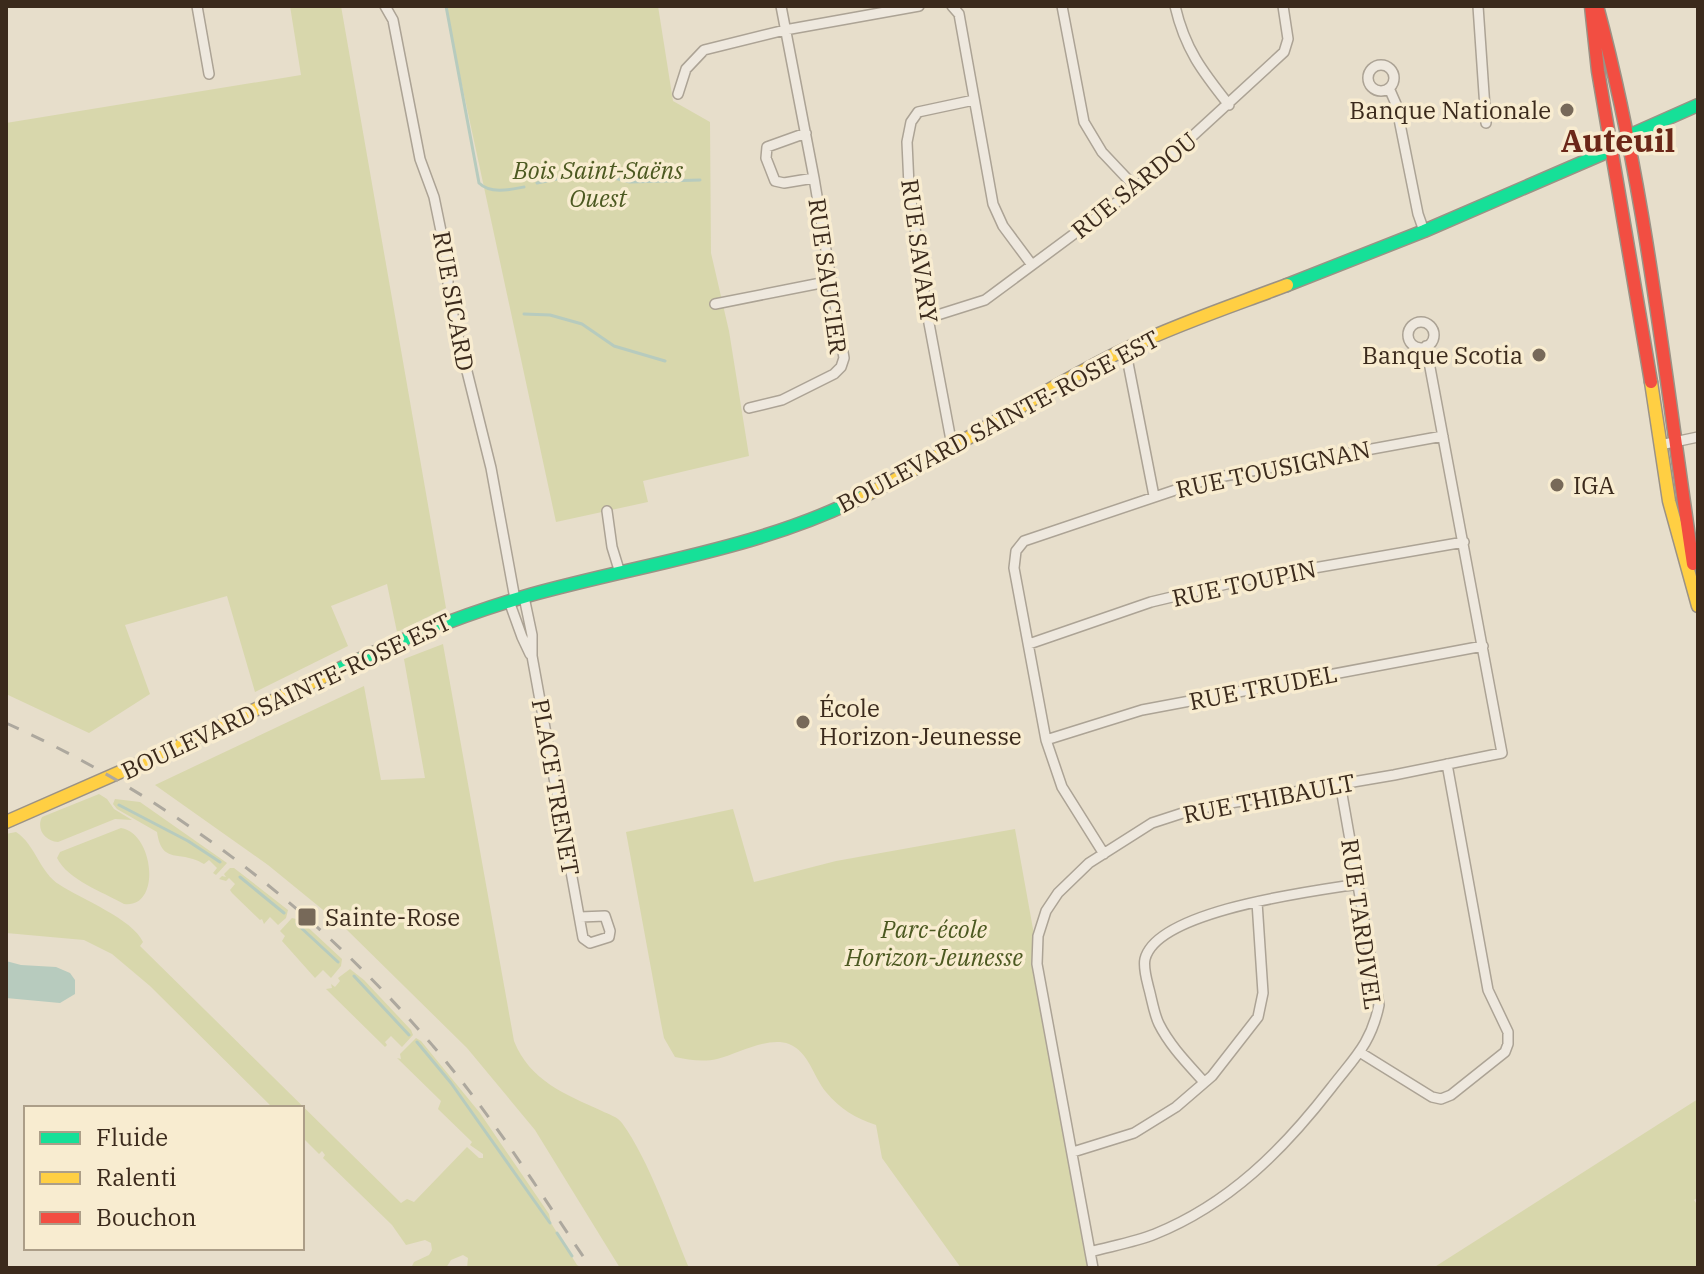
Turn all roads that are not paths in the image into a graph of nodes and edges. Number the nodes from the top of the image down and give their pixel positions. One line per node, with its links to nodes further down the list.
1 (197, 6): 14 (street)
2 (385, 6): 43 (street, RUE SICARD)
3 (781, 6): 13 (street, RUE SAUCIER)
4 (919, 6): 12 (street)
5 (952, 6): 17 (street)
6 (1062, 6): 25 (street)
7 (1175, 6): 18 (street)
8 (1283, 6): 18 (street, RUE SARDOU)
9 (1478, 6): 20 (street)
10 (1591, 6): 23 (street)
11 (1597, 6): 22 (street)
12 (891, 8): 13 (street)
13 (785, 30): 16 (street); 21 (street, RUE SAUCIER)
14 (209, 74)
15 (1389, 88): 26 (street)
16 (678, 94)
17 (974, 100): 27 (street); 30 (street, RUE SAVARY)
18 (1229, 105): 25 (street, RUE SARDOU)
19 (1698, 105): 22 (street, BOULEVARD SAINTE-ROSE EST)
20 (1486, 123)
21 (806, 133): 24 (street, RUE SAUCIER); 24 (street, RUE SAUCIER)
22 (1627, 138): 23 (street, BOULEVARD SAINTE-ROSE EST); 36 (street)
23 (1612, 147): 26 (street, BOULEVARD SAINTE-ROSE EST); 37 (street)
24 (814, 178): 28 (street, RUE SAUCIER)
25 (1136, 188): 27 (street, RUE SARDOU)
26 (1424, 231): 32 (street, BOULEVARD SAINTE-ROSE EST)
27 (1032, 265): 30 (street, RUE SARDOU)
28 (831, 281): 29 (street); 33 (street, RUE SAUCIER)
29 (715, 304)
30 (928, 318): 38 (street, RUE SAVARY)
31 (1426, 346): 34 (street)
32 (1123, 350): 38 (street, BOULEVARD SAINTE-ROSE EST); 39 (street)
33 (749, 408)
34 (1443, 436): 39 (street, RUE TOUSIGNAN); 41 (street)
35 (1698, 437): 36 (street)
36 (1675, 442): 37 (street); 44 (street)
37 (1660, 445): 44 (street)
38 (955, 447): 42 (street, BOULEVARD SAINTE-ROSE EST)
39 (1154, 496): 45 (street, RUE TOUSIGNAN)
40 (607, 511): 42 (street)
41 (1464, 542): 45 (street, RUE TOUPIN); 46 (street)
42 (620, 573): 43 (street, BOULEVARD SAINTE-ROSE EST)
43 (516, 599): 47 (street, PLACE TRENET); 47 (street, PLACE TRENET); 51 (street, BOULEVARD SAINTE-ROSE EST)
44 (1698, 604)
45 (1029, 644): 48 (street, RUE TOUSIGNAN)
46 (1483, 646): 48 (street, RUE TRUDEL); 49 (street, RUE THIBAULT)
47 (532, 656): 55 (street, PLACE TRENET)
48 (1046, 740): 52 (street, RUE TOUSIGNAN)
49 (1447, 764): 50 (street, RUE THIBAULT); 56 (street)
50 (1340, 783): 52 (street, RUE THIBAULT); 53 (street, RUE TARDIVEL)
51 (6, 822)
52 (1104, 854): 58 (street, RUE THIBAULT)
53 (1358, 884): 54 (street); 56 (street, RUE TARDIVEL)
54 (1257, 902): 57 (street); 57 (street)
55 (580, 917)
56 (1361, 1053): 59 (street, RUE TARDIVEL)
57 (1204, 1082): 58 (street)
58 (1073, 1152): 59 (street, RUE THIBAULT)
59 (1090, 1252): 60 (street, RUE THIBAULT)
60 (1093, 1268)

